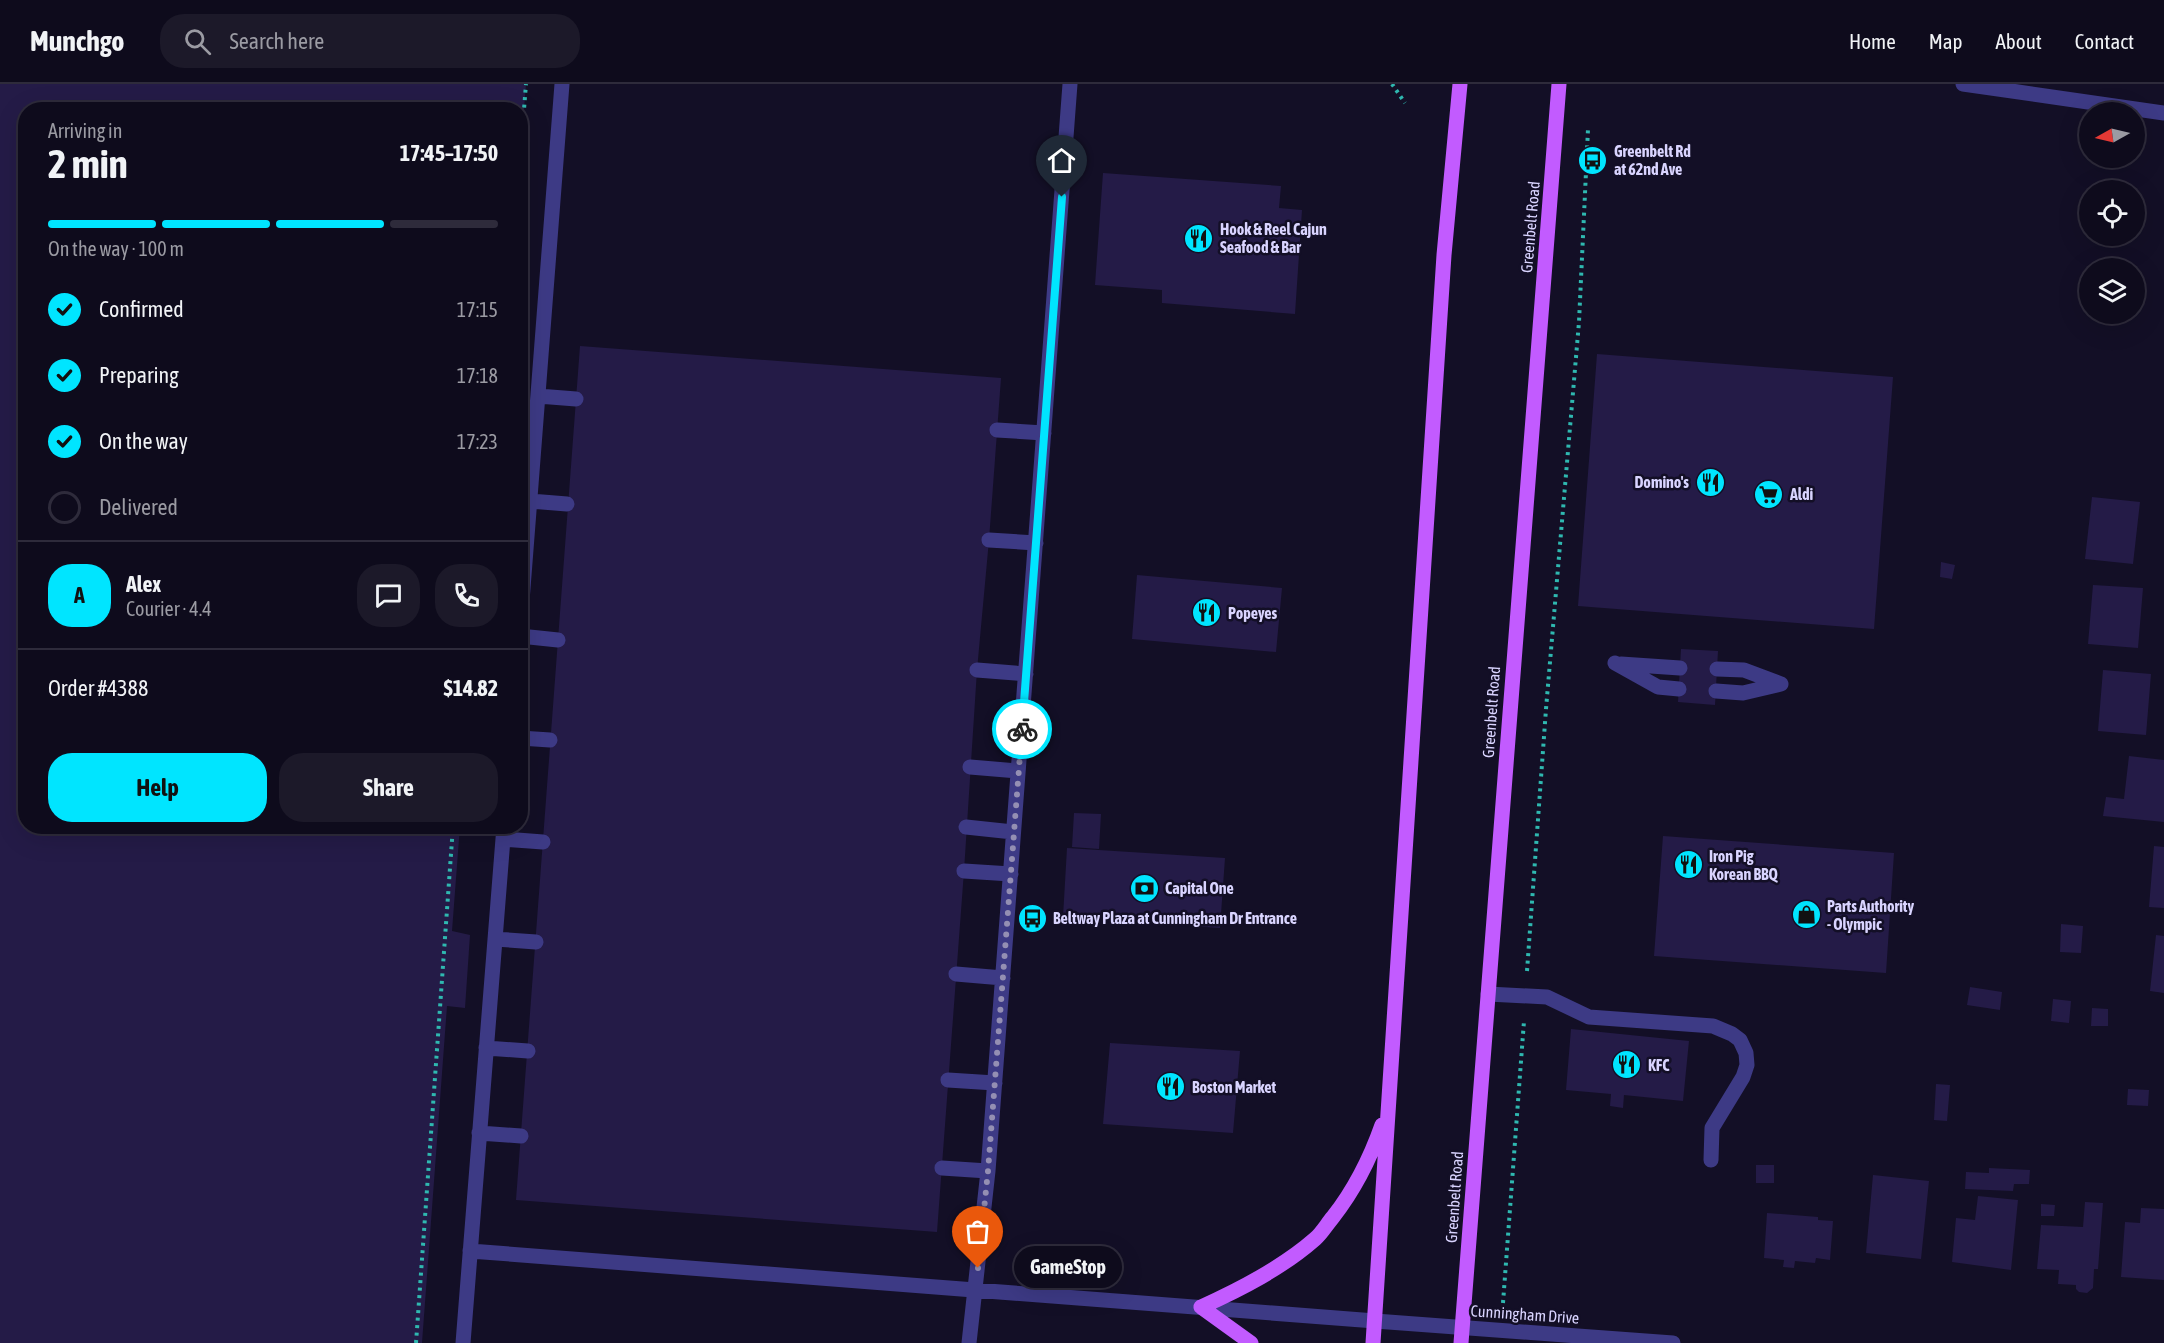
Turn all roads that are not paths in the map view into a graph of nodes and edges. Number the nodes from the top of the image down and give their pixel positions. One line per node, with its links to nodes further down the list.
1 (562, 84): 8 (street)
2 (1070, 84): 11 (street)
3 (1460, 84): 45 (main road)
4 (1559, 84): 40 (main road, Greenbelt Road)
5 (1963, 84): 6 (street)
6 (2016, 88): 7 (street)
7 (2164, 113)
8 (538, 396): 9 (street); 12 (street)
9 (576, 399)
10 (997, 430): 11 (street)
11 (1044, 433): 16 (street)
12 (530, 501): 13 (street); 14 (street)
13 (567, 504)
14 (528, 526)
15 (989, 540): 16 (street)
16 (1036, 543): 22 (street)
17 (528, 637): 18 (street)
18 (558, 640)
19 (1680, 668): 23 (street)
20 (1717, 669): 24 (street)
21 (977, 670): 22 (street)
22 (1026, 674): 28 (street)
23 (1679, 689)
24 (1716, 691)
25 (528, 739): 26 (street)
26 (550, 740)
27 (970, 767): 28 (street)
28 (1018, 771): 30 (street)
29 (966, 827): 30 (street)
30 (1013, 832): 35 (street)
31 (504, 834): 36 (street)
32 (508, 834): 33 (street)
33 (543, 842)
34 (964, 871): 35 (street)
35 (1011, 874): 39 (street)
36 (495, 939): 37 (street); 41 (street)
37 (536, 942)
38 (956, 974): 39 (street)
39 (1003, 978): 44 (street)
40 (1488, 994): 48 (street); 55 (main road, Greenbelt Road)
41 (486, 1048): 42 (street); 46 (street)
42 (528, 1051)
43 (948, 1080): 44 (street)
44 (995, 1083): 50 (street)
45 (1389, 1108): 53 (main road); 54 (main road)
46 (479, 1133): 47 (street); 51 (street)
47 (521, 1137)
48 (1710, 1160)
49 (942, 1168): 50 (street)
50 (988, 1171): 52 (street)
51 (470, 1251): 52 (street, Cunningham Drive); 56 (street)
52 (975, 1290): 53 (street, Cunningham Drive); 57 (street)
53 (1201, 1307): 54 (street, Cunningham Drive); 58 (main road)
54 (1375, 1321): 55 (street, Cunningham Drive); 59 (main road)
55 (1461, 1335): 60 (street, Cunningham Drive)
56 (463, 1343)
57 (969, 1343)
58 (1251, 1343)
59 (1373, 1343)
60 (1673, 1343)

